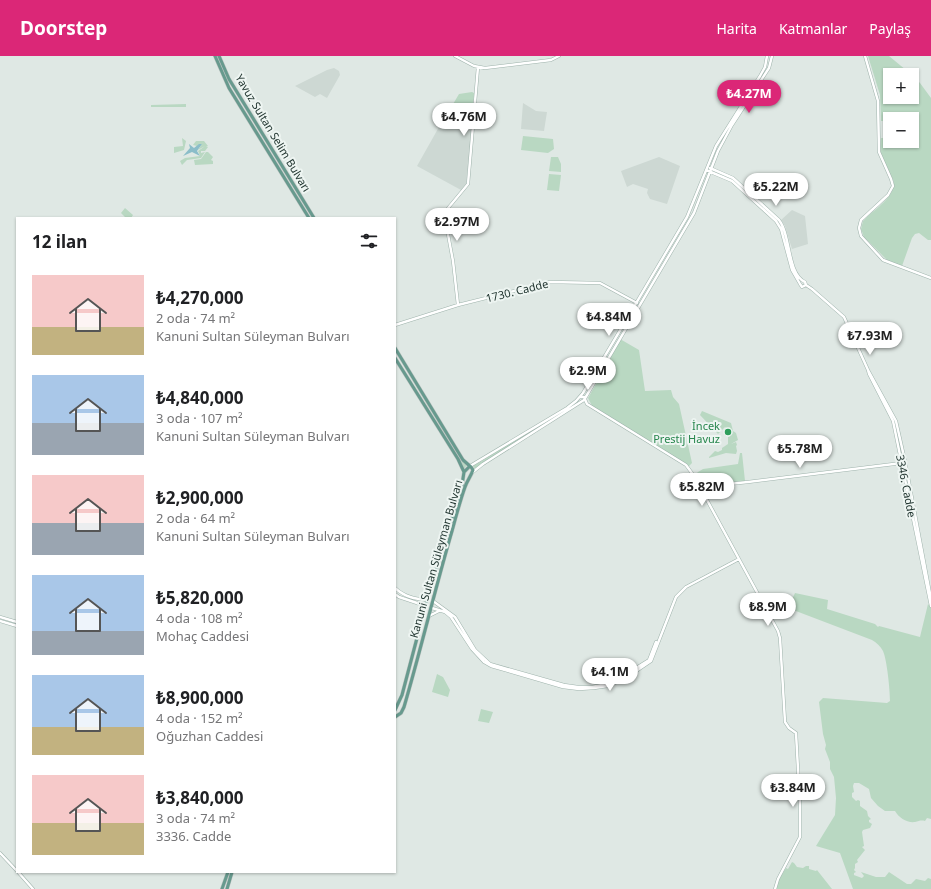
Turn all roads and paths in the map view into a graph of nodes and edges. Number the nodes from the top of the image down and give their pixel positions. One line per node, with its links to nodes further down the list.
1 (215, 56): 10 (main road, Yavuz Sultan Selim Bulvarı)
2 (219, 56): 9 (main road, Yavuz Sultan Selim Bulvarı)
3 (456, 56): 8 (street)
4 (559, 56): 8 (street)
5 (768, 56): 13 (street)
6 (772, 56): 14 (street, Kanuni Sultan Süleyman Bulvarı)
7 (865, 56): 17 (street)
8 (478, 67): 21 (street)
9 (233, 85): 10 (main road); 11 (main road, Yavuz Sultan Selim Bulvarı)
10 (229, 88): 12 (main road, Yavuz Sultan Selim Bulvarı)
11 (240, 97): 12 (main road); 16 (main road, Yavuz Sultan Selim Bulvarı)
12 (236, 100): 15 (main road, Yavuz Sultan Selim Bulvarı)
13 (707, 169): 14 (street, 3346. Cadde); 20 (street)
14 (710, 170): 18 (street, 3346. Cadde); 26 (street, Kanuni Sultan Süleyman Bulvarı)
15 (308, 217)
16 (313, 217)
17 (931, 278)
18 (801, 283): 19 (street, 3346. Cadde); 19 (street)
19 (806, 285): 27 (street, 3346. Cadde)
20 (637, 303): 21 (street, 1730. Cadde); 25 (street)
21 (458, 305): 22 (street, 1730. Cadde)
22 (396, 325)
23 (396, 350): 29 (main road)
24 (396, 360): 30 (main road)
25 (580, 397): 26 (street); 29 (street)
26 (583, 401): 31 (street, Kanuni Sultan Süleyman Bulvarı); 32 (street)
27 (894, 421): 28 (street, 3346. Cadde); 33 (street, 3346. Cadde)
28 (902, 463): 32 (street); 33 (street, 3346. Cadde)
29 (470, 466): 30 (main road); 31 (main road)
30 (464, 472): 31 (main road); 38 (main road, Kanuni Sultan Süleyman Bulvarı)
31 (472, 474): 39 (main road, Kanuni Sultan Süleyman Bulvarı)
32 (700, 487): 34 (street)
33 (909, 488): 37 (street, 3346. Cadde)
34 (738, 558): 44 (street); 62 (street)
35 (396, 589): 38 (street)
36 (396, 595): 40 (street)
37 (930, 599): 41 (street, 3346. Cadde)
38 (427, 600): 39 (main road); 40 (main road, Kanuni Sultan Süleyman Bulvarı)
39 (433, 602): 42 (main road, Kanuni Sultan Süleyman Bulvarı); 44 (street)
40 (426, 606): 42 (main road); 50 (main road, Kanuni Sultan Süleyman Bulvarı)
41 (931, 606)
42 (432, 608): 43 (street); 45 (main road, Kanuni Sultan Süleyman Bulvarı)
43 (440, 610): 44 (street); 45 (street)
44 (447, 612)
45 (429, 616): 51 (main road, Kanuni Sultan Süleyman Bulvarı)
46 (0, 617): 48 (street)
47 (0, 621): 49 (street)
48 (16, 622)
49 (16, 626)
50 (396, 709): 51 (main road); 52 (main road)
51 (403, 709): 52 (main road, Kanuni Sultan Süleyman Bulvarı)
52 (399, 714): 53 (main road, Kanuni Sultan Süleyman Bulvarı)
53 (396, 716)
54 (0, 853): 55 (street)
55 (16, 871)
56 (18, 873): 59 (street)
57 (228, 873): 60 (main road)
58 (232, 873): 61 (main road)
59 (33, 889)
60 (222, 889)
61 (226, 889)
62 (775, 889)

